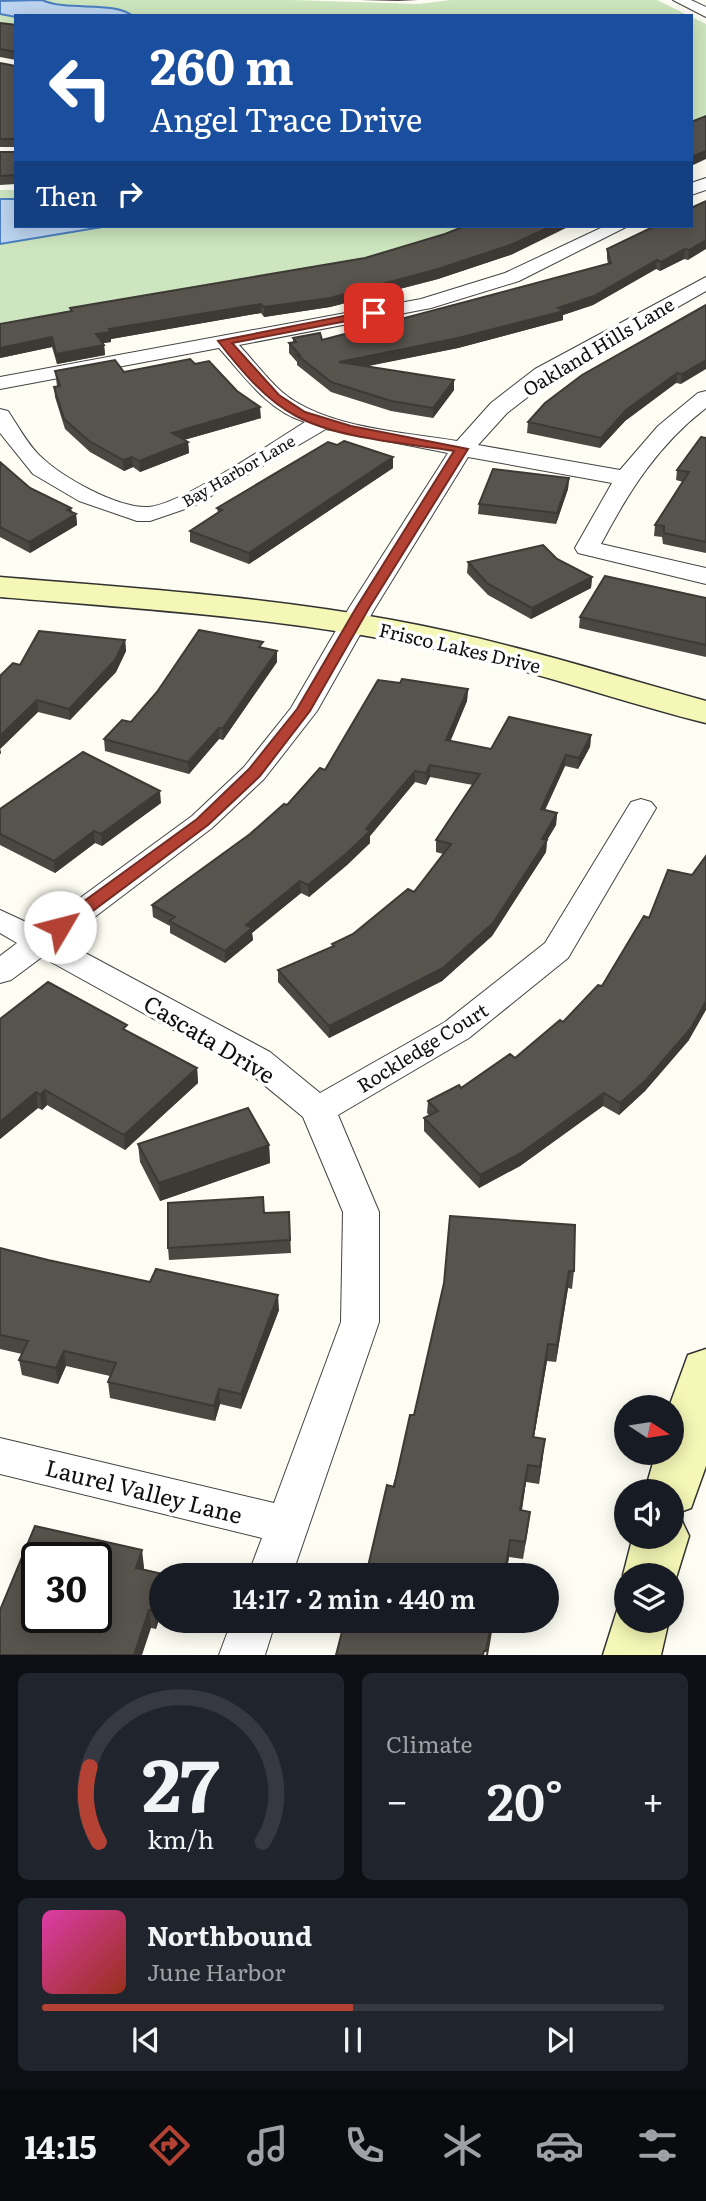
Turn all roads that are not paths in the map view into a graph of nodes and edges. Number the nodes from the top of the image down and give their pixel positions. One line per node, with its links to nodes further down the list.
1 (680, 0): 2 (street)
2 (706, 13)
3 (615, 228): 5 (street)
4 (706, 283): 12 (street, Oakland Hills Lane)
5 (224, 341): 6 (street); 10 (street)
6 (0, 383)
7 (706, 398): 8 (street)
8 (682, 415): 11 (street); 13 (street)
9 (0, 416): 10 (street, Bay Harbor Lane)
10 (323, 421): 12 (street)
11 (706, 422)
12 (461, 449): 13 (street); 16 (street, Oakland Hills Lane)
13 (624, 478): 14 (street)
14 (706, 576)
15 (0, 587): 16 (street, Frisco Lakes Drive)
16 (353, 624): 17 (street, Frisco Lakes Drive); 20 (street, Oakland Hills Lane)
17 (706, 712)
18 (641, 808): 22 (street, Rockledge Court)
19 (0, 920): 20 (street, Cascata Drive)
20 (40, 942): 21 (street, Oakland Hills Lane); 22 (street, Cascata Drive)
21 (0, 972)
22 (318, 1110): 26 (street, Cascata Drive)
23 (706, 1370): 25 (street)
24 (0, 1456): 26 (street, Laurel Valley Lane)
25 (675, 1479)
26 (288, 1525): 27 (street, Cascata Drive)
27 (274, 1563)
28 (250, 1633): 30 (street)
29 (637, 1633): 31 (street)
30 (242, 1655)
31 (632, 1655)

